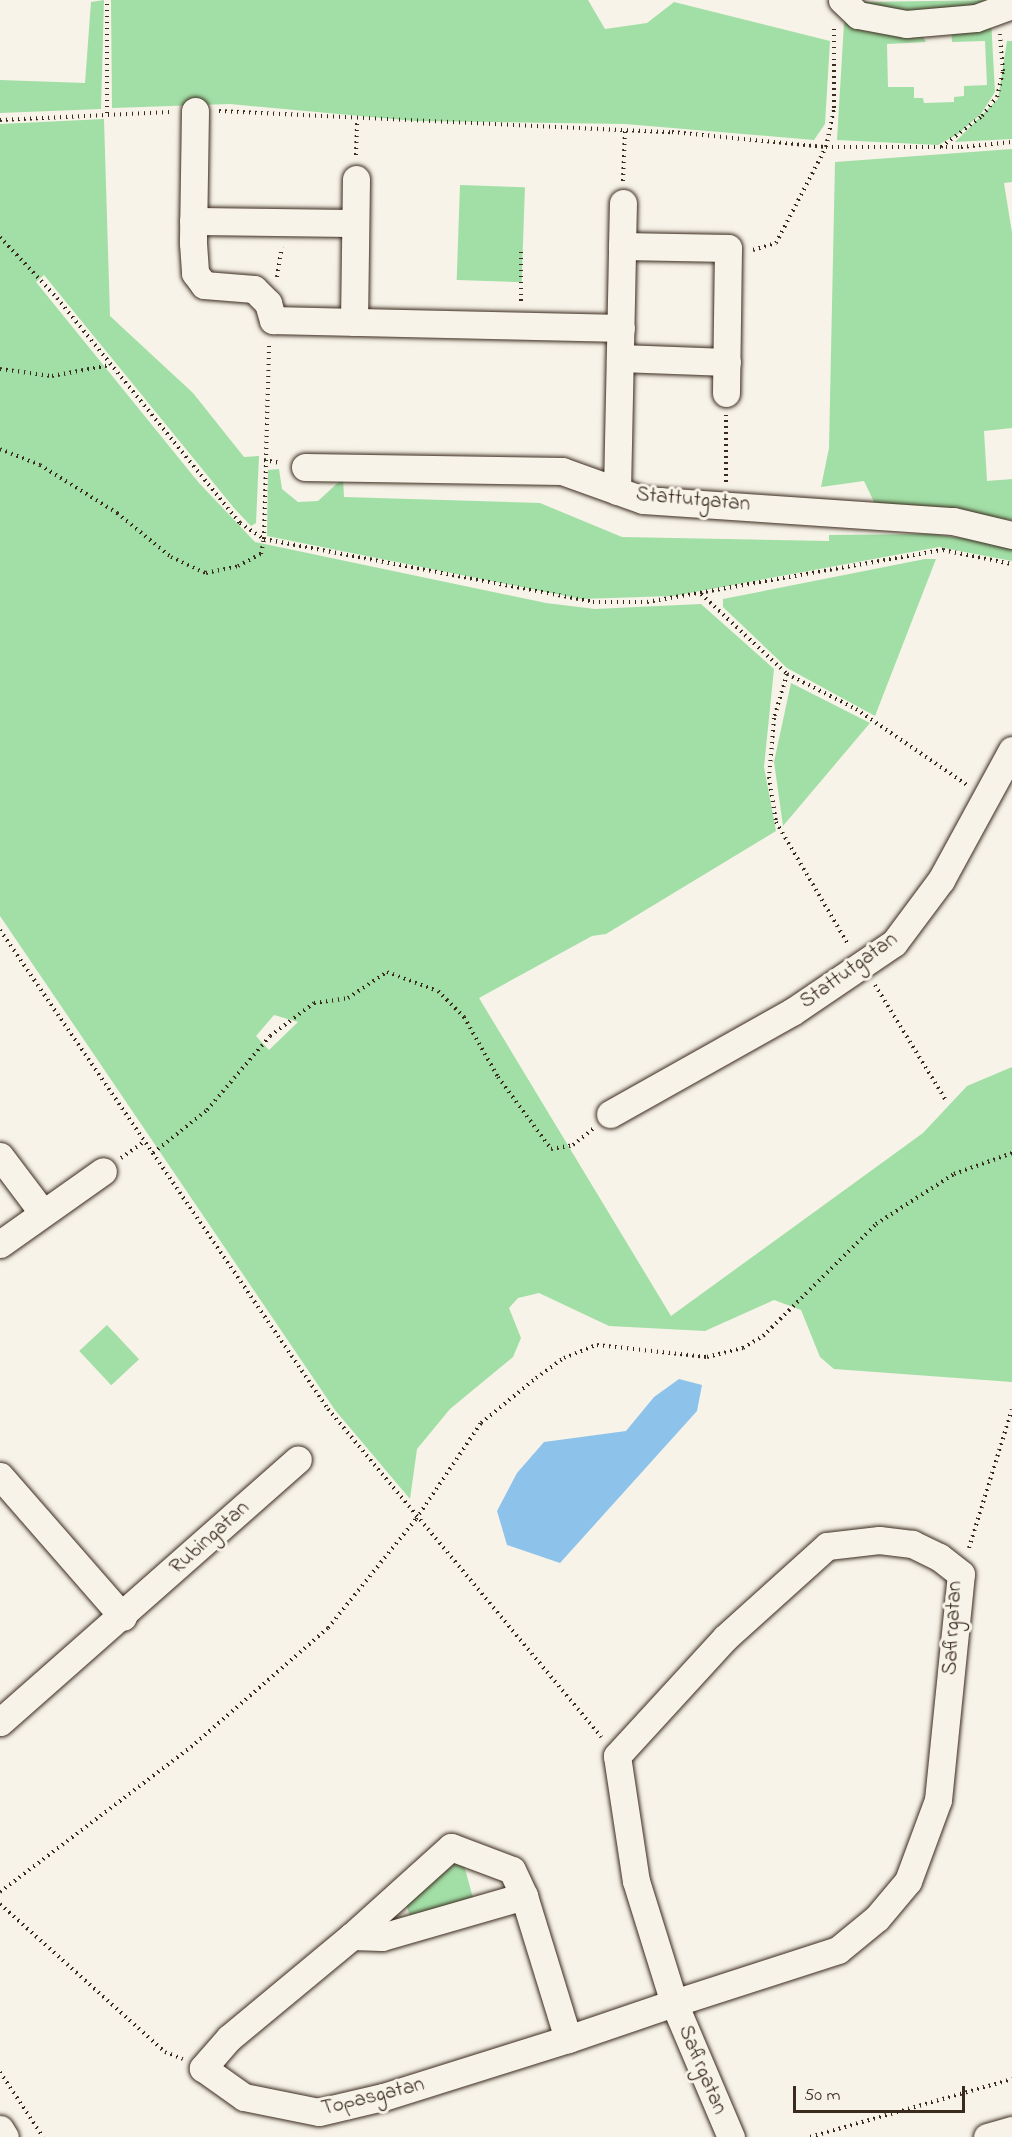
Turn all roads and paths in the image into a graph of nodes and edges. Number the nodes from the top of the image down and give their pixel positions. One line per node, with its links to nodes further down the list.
1 (107, 0): 5 (path)
2 (1003, 8): 3 (street); 11 (path)
3 (838, 11): 10 (path)
4 (195, 111): 5 (path); 6 (path); 14 (street)
5 (107, 113): 7 (path)
6 (357, 119): 8 (path); 12 (path)
7 (0, 120)
8 (625, 131): 10 (path); 13 (path)
9 (1012, 142): 11 (path)
10 (826, 147): 11 (path); 19 (path)
11 (941, 148)
12 (356, 179): 16 (street)
13 (623, 203): 18 (street)
14 (193, 221): 15 (street); 21 (street)
15 (282, 222): 16 (street); 21 (path)
16 (355, 223): 22 (street)
17 (0, 237): 27 (path)
18 (622, 246): 19 (street); 24 (street)
19 (728, 248): 26 (street)
20 (521, 252): 23 (path)
21 (271, 311): 22 (street); 35 (path)
22 (354, 322): 23 (street)
23 (520, 326): 24 (street)
24 (621, 328): 25 (street)
25 (620, 358): 26 (street); 32 (street)
26 (727, 362): 29 (street)
27 (110, 365): 28 (path); 35 (path)
28 (0, 369)
29 (726, 393): 33 (path)
30 (0, 449): 35 (path)
31 (305, 467): 32 (street, Stattutgatan)
32 (617, 490): 33 (street, Stattutgatan)
33 (725, 504): 34 (street, Stattutgatan)
34 (1012, 534)
35 (264, 538): 37 (path)
36 (1012, 564): 37 (path)
37 (701, 594): 38 (path)
38 (787, 674): 40 (path); 42 (path)
39 (1012, 750): 40 (street, Stattutgatan)
40 (987, 799): 42 (street, Stattutgatan)
41 (0, 930): 45 (path)
42 (861, 967): 43 (path); 44 (street, Stattutgatan)
43 (947, 1102)
44 (610, 1114): 45 (path)
45 (153, 1153): 54 (path)
46 (1012, 1154): 54 (path)
47 (0, 1156): 49 (street)
48 (103, 1171): 49 (street)
49 (42, 1212): 50 (street)
50 (0, 1245)
51 (1012, 1409): 55 (path)
52 (298, 1459): 56 (street, Rubingatan)
53 (0, 1476): 56 (street)
54 (416, 1519): 58 (path); 59 (path)
55 (961, 1574): 58 (street, Safirgatan); 63 (street, Safirgatan)
56 (123, 1617): 57 (street, Rubingatan)
57 (0, 1722)
58 (617, 1755): 63 (street, Safirgatan)
59 (0, 1892)
60 (524, 1896): 62 (street); 62 (street); 64 (street)
61 (0, 1904): 65 (path)
62 (352, 1936): 65 (street)
63 (674, 2003): 64 (street, Topasgatan); 72 (street, Safirgatan)
64 (568, 2039): 65 (street, Topasgatan)
65 (202, 2068)
66 (0, 2072): 71 (path)
67 (1012, 2079): 73 (path)
68 (0, 2129): 70 (street)
69 (1012, 2130): 74 (street)
70 (5, 2137)
71 (43, 2137)
72 (731, 2137)
73 (810, 2137)
74 (987, 2137)

